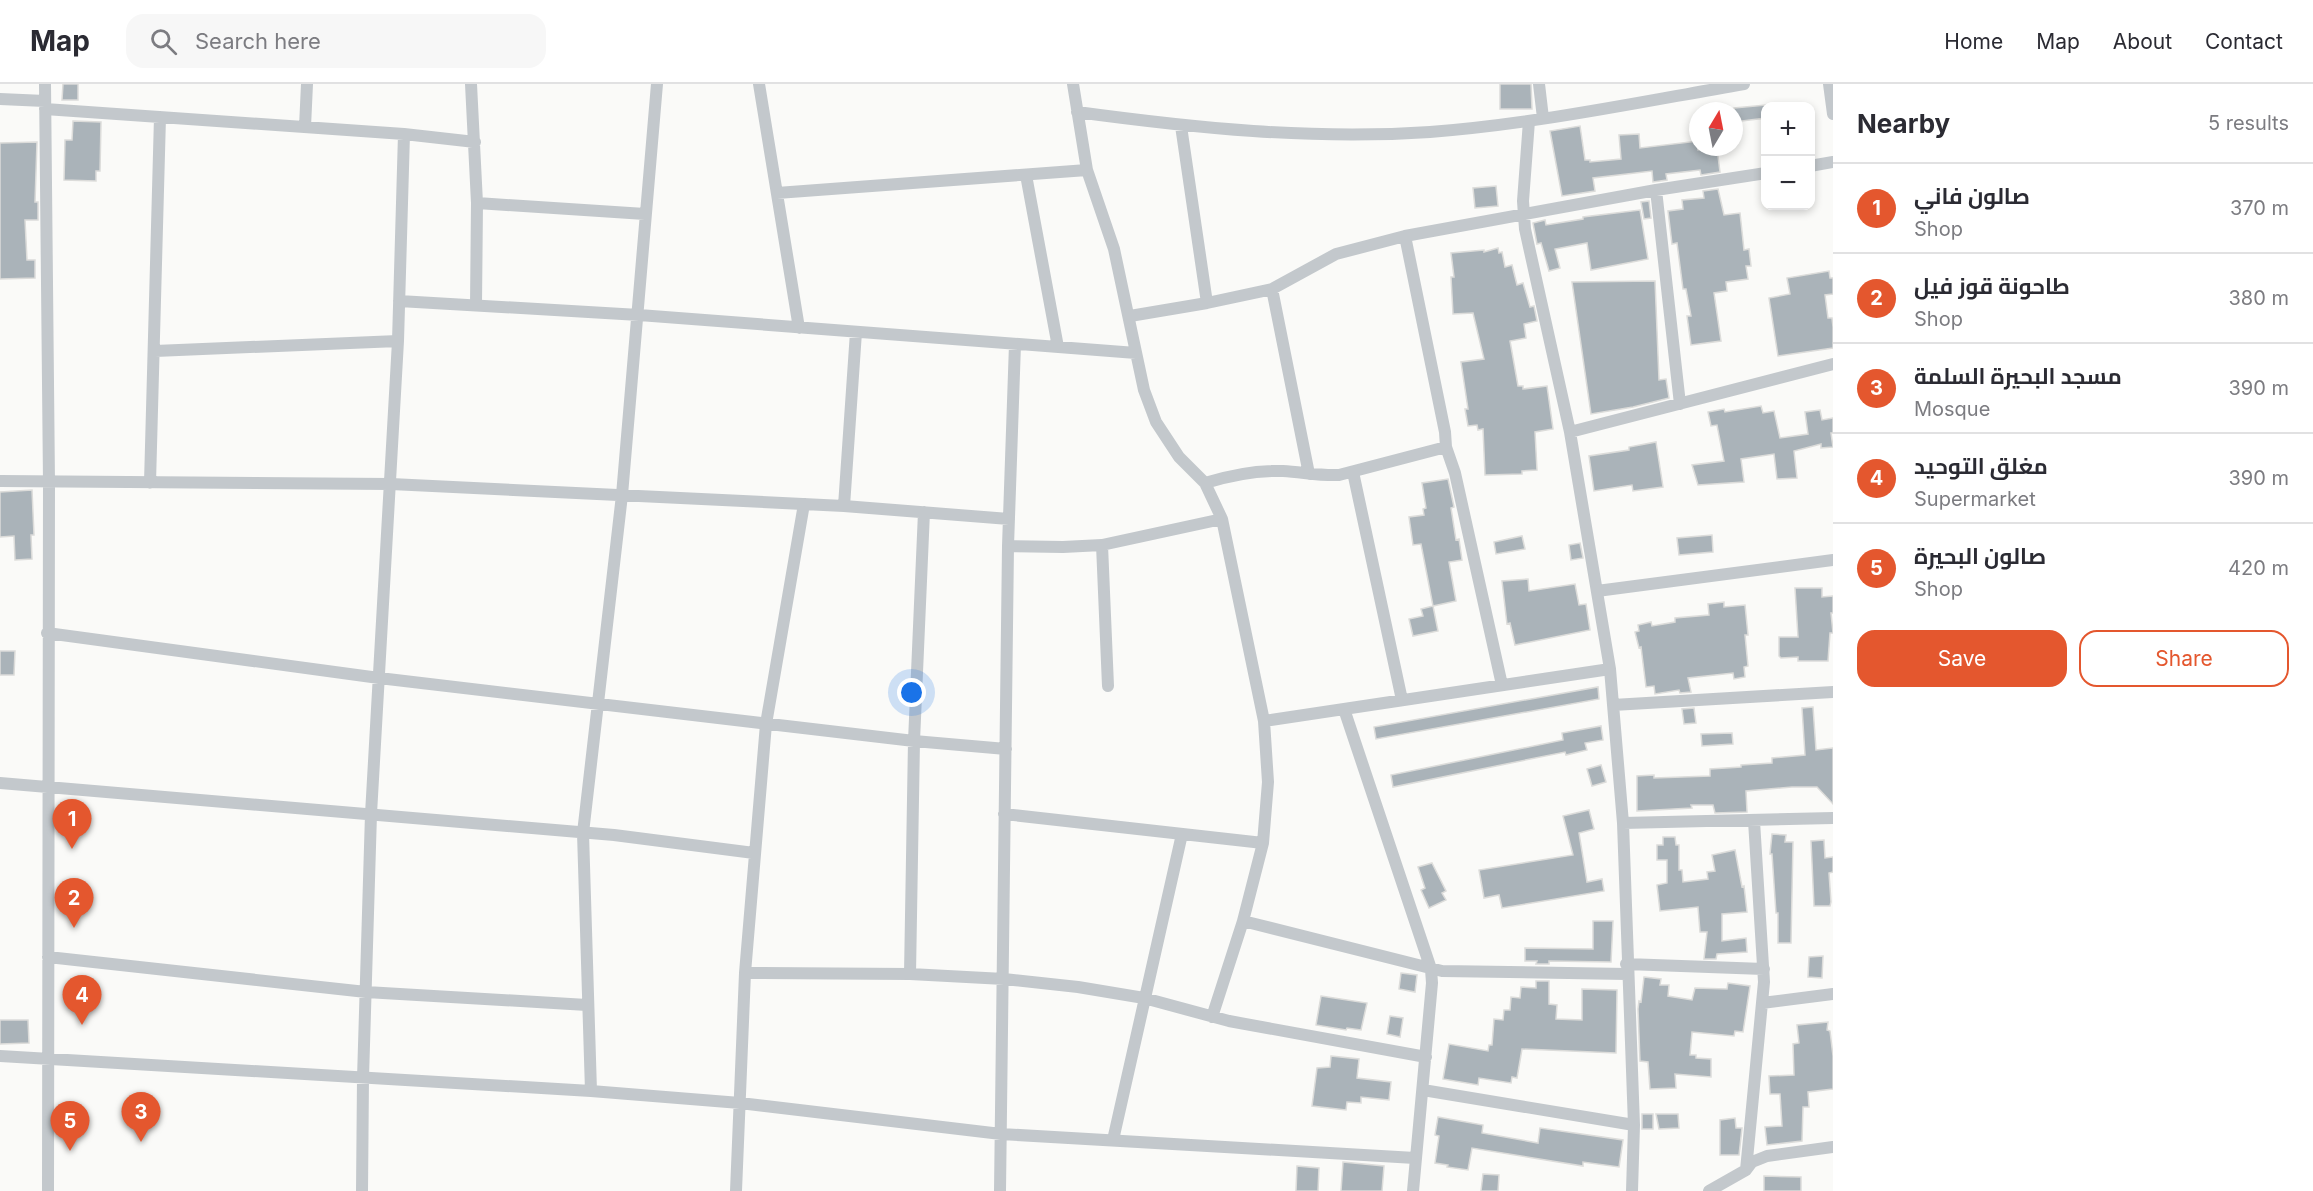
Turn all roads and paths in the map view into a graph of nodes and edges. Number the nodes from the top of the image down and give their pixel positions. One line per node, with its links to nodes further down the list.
1 (45, 84): 11 (street)
2 (308, 84): 18 (street)
3 (471, 84): 20 (street)
4 (657, 84): 29 (street)
5 (759, 84): 27 (street)
6 (1074, 84): 12 (street)
7 (1539, 84): 15 (street)
8 (1744, 84): 15 (street)
9 (1829, 84): 13 (street)
10 (0, 99): 11 (street)
11 (45, 105): 14 (street); 52 (street)
12 (1077, 112): 17 (street); 23 (street)
13 (1833, 114)
14 (160, 117): 18 (street); 43 (street)
15 (1543, 118): 16 (street)
16 (1529, 121): 17 (street); 30 (street)
17 (1181, 126): 34 (street)
18 (305, 127): 19 (street)
19 (404, 135): 20 (street); 33 (street)
20 (475, 142): 28 (street)
21 (1833, 162): 22 (street)
22 (1815, 165)
23 (1088, 170): 24 (street); 37 (street)
24 (1026, 174): 27 (street); 42 (street)
25 (1761, 174): 26 (street)
26 (1656, 190): 30 (street); 46 (street)
27 (777, 193): 38 (street)
28 (477, 203): 29 (street); 35 (street)
29 (645, 214): 36 (street)
30 (1523, 214): 31 (street); 47 (street)
31 (1404, 236): 32 (street); 48 (street)
32 (1272, 289): 34 (street); 50 (street)
33 (399, 302): 35 (street); 40 (street)
34 (1207, 303): 37 (street)
35 (476, 305): 36 (street)
36 (639, 315): 38 (street); 56 (street)
37 (1130, 316): 44 (street)
38 (799, 328): 39 (street)
39 (856, 332): 41 (street); 58 (street)
40 (398, 341): 43 (street); 55 (street)
41 (1015, 344): 42 (street); 60 (street)
42 (1058, 347): 44 (street)
43 (155, 351): 53 (street)
44 (1136, 352): 54 (street)
45 (1833, 364): 46 (street)
46 (1680, 404): 47 (street)
47 (1570, 432): 65 (street)
48 (1446, 447): 49 (street); 69 (street)
49 (1353, 472): 50 (street); 72 (street)
50 (1310, 474): 54 (street)
51 (0, 481): 52 (street)
52 (49, 482): 53 (street); 66 (street)
53 (150, 483): 55 (street)
54 (1205, 483): 61 (street)
55 (392, 484): 56 (street); 68 (street)
56 (622, 495): 57 (street); 73 (street)
57 (804, 504): 58 (street); 77 (street)
58 (844, 506): 59 (street)
59 (924, 512): 60 (street); 78 (street)
60 (1009, 519): 63 (street)
61 (1222, 519): 62 (street); 76 (street)
62 (1101, 545): 63 (street); 70 (street)
63 (1008, 546): 79 (street)
64 (1833, 560): 65 (street)
65 (1597, 591): 67 (street)
66 (47, 633): 68 (street); 81 (street)
67 (1610, 669): 69 (street); 74 (street)
68 (378, 678): 73 (street); 82 (street)
69 (1502, 685): 72 (street)
70 (1108, 686)
71 (1833, 692): 74 (street)
72 (1402, 700): 75 (street)
73 (598, 703): 77 (street); 87 (street)
74 (1613, 705): 86 (street)
75 (1344, 709): 76 (street); 93 (street)
76 (1264, 721): 89 (street)
77 (766, 724): 78 (street); 90 (street)
78 (914, 741): 79 (street); 97 (street)
79 (1006, 750): 83 (street)
80 (0, 783): 81 (street)
81 (47, 786): 82 (street); 92 (street)
82 (371, 814): 87 (street); 99 (street)
83 (1004, 814): 88 (street); 98 (street)
84 (1833, 818): 85 (street)
85 (1754, 820): 86 (street); 95 (street)
86 (1623, 824): 94 (street)
87 (583, 833): 90 (street); 103 (street)
88 (1182, 834): 89 (street); 101 (street)
89 (1263, 843): 91 (street)
90 (754, 853): 96 (street)
91 (1243, 921): 93 (street); 104 (street)
92 (48, 957): 99 (street); 107 (street)
93 (1431, 969): 94 (street); 106 (street)
94 (1627, 969): 95 (street); 112 (street)
95 (1764, 969): 102 (street)
96 (746, 974): 97 (street); 111 (street)
97 (910, 974): 98 (street)
98 (1004, 979): 101 (street); 113 (street)
99 (366, 992): 103 (street); 108 (street)
100 (1833, 994): 102 (street)
101 (1144, 998): 104 (street); 114 (street)
102 (1762, 1003): 117 (street)
103 (587, 1005): 110 (street)
104 (1212, 1017): 106 (street)
105 (0, 1056): 107 (street)
106 (1426, 1057): 109 (street)
107 (47, 1058): 108 (street); 118 (street)
108 (363, 1078): 110 (street); 119 (street)
109 (1423, 1090): 112 (street); 116 (street)
110 (591, 1091): 111 (street)
111 (740, 1103): 113 (street); 120 (street)
112 (1634, 1125): 123 (street)
113 (1001, 1134): 114 (street); 121 (street)
114 (1113, 1140): 116 (street)
115 (1833, 1146): 117 (street)
116 (1415, 1158): 122 (street)
117 (1746, 1170): 124 (street)
118 (48, 1191)
119 (362, 1191)
120 (736, 1191)
121 (1000, 1191)
122 (1413, 1191)
123 (1632, 1191)
124 (1709, 1191)

